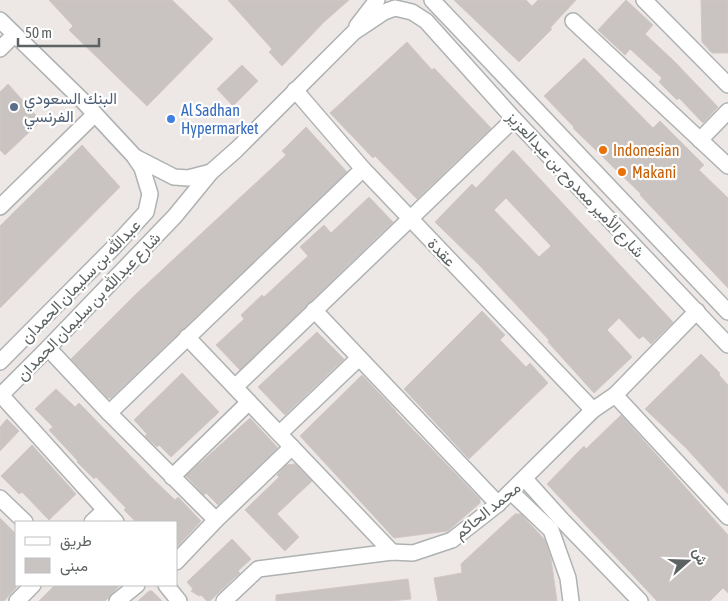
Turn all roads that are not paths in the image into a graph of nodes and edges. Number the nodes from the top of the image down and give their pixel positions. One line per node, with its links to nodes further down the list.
1 (376, 0): 6 (street)
2 (432, 0): 23 (street, شارع الأمير ممدوح بن عبدالعزيز)
3 (644, 0): 9 (street)
4 (0, 20): 7 (street)
5 (574, 20): 14 (street)
6 (354, 32): 10 (street); 13 (street, شارع الأمير ممدوح بن عبدالعزيز)
7 (14, 35): 8 (street); 12 (street)
8 (0, 49)
9 (728, 85)
10 (295, 90): 17 (street, عقدة); 18 (street)
11 (728, 111): 14 (street)
12 (95, 114): 15 (street); 19 (street)
13 (514, 120): 20 (street); 22 (street, شارع الأمير ممدوح بن عبدالعزيز)
14 (700, 140): 16 (street)
15 (134, 156): 18 (street); 28 (street, عبدالله بن سليمان الحمدان)
16 (728, 166)
17 (363, 169): 20 (street, عقدة); 24 (street)
18 (211, 172): 26 (street, شارع عبدالله بن سليمان الحمدان)
19 (0, 207)
20 (410, 218): 21 (street); 33 (street, عقدة)
21 (314, 310): 27 (street); 29 (street)
22 (697, 311): 25 (street, شارع الأمير ممدوح بن عبدالعزيز); 31 (street, محمد الحاكم)
23 (728, 312)
24 (187, 337): 29 (street); 34 (street)
25 (728, 345)
26 (48, 348): 30 (street, شارع عبدالله بن سليمان الحمدان); 34 (street)
27 (359, 358): 35 (street); 41 (street)
28 (0, 362)
29 (235, 387): 32 (street)
30 (0, 395): 42 (street)
31 (615, 395): 33 (street, محمد الحاكم); 43 (street)
32 (249, 402): 35 (street); 37 (street)
33 (593, 410): 38 (street, محمد الحاكم)
34 (109, 413): 37 (street)
35 (280, 433): 36 (street)
36 (292, 448): 44 (street); 48 (street)
37 (172, 477): 44 (street)
38 (525, 478): 39 (street, محمد الحاكم); 58 (street)
39 (511, 492): 41 (street, محمد الحاكم); 57 (street)
40 (0, 498): 45 (street)
41 (498, 504): 48 (street, محمد الحاكم)
42 (105, 510): 46 (street); 47 (street)
43 (728, 516)
44 (216, 520): 49 (street)
45 (23, 521)
46 (93, 521)
47 (115, 521)
48 (392, 552): 56 (street, محمد الحاكم)
49 (178, 560)
50 (31, 586): 53 (street)
51 (136, 586): 54 (street)
52 (167, 586): 55 (street)
53 (17, 601)
54 (117, 601)
55 (179, 601)
56 (224, 601)
57 (571, 601)
58 (640, 601)

